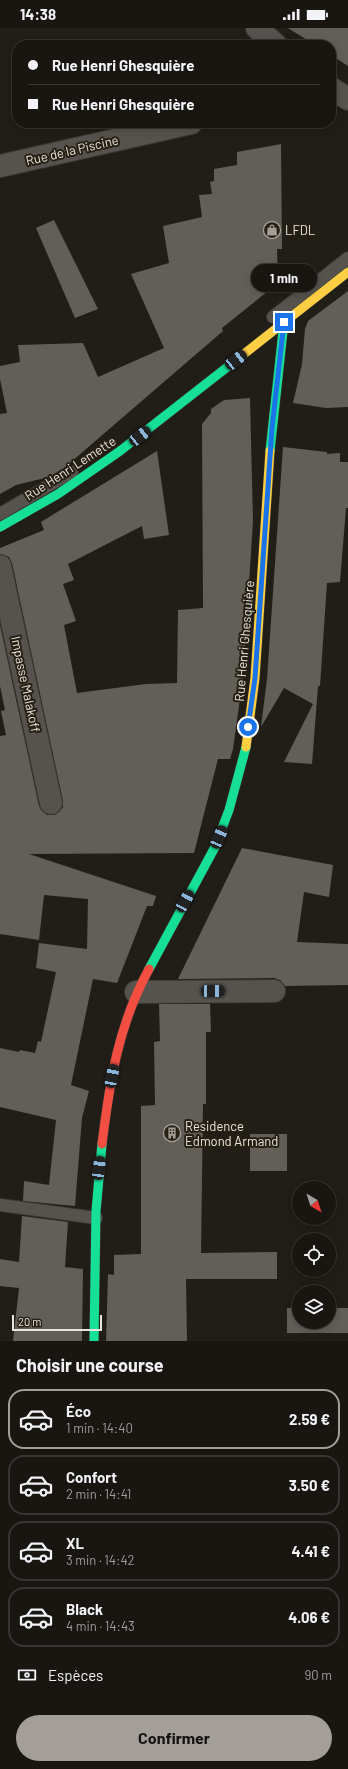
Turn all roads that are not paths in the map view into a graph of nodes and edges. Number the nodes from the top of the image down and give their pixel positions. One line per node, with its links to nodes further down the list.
1 (257, 28): 2 (street); 3 (street)
2 (262, 40)
3 (270, 40)
4 (336, 91): 6 (street)
5 (336, 96): 6 (street)
6 (348, 99)
7 (168, 128): 8 (street, Rue de la Piscine)
8 (0, 166)
9 (348, 258): 12 (lane)
10 (348, 272): 11 (street, Rue Henri Lemette)
11 (284, 322): 13 (street, Rue Henri Lemette); 17 (street, Rue Henri Ghesquière)
12 (0, 514)
13 (0, 526)
14 (0, 566): 15 (street, Impasse Malakoff)
15 (51, 803)
16 (274, 991): 17 (street)
17 (136, 992): 19 (street, Rue Henri Ghesquière)
18 (0, 1205): 19 (lane)
19 (96, 1218): 20 (street, Rue Henri Ghesquière)
20 (94, 1341)

